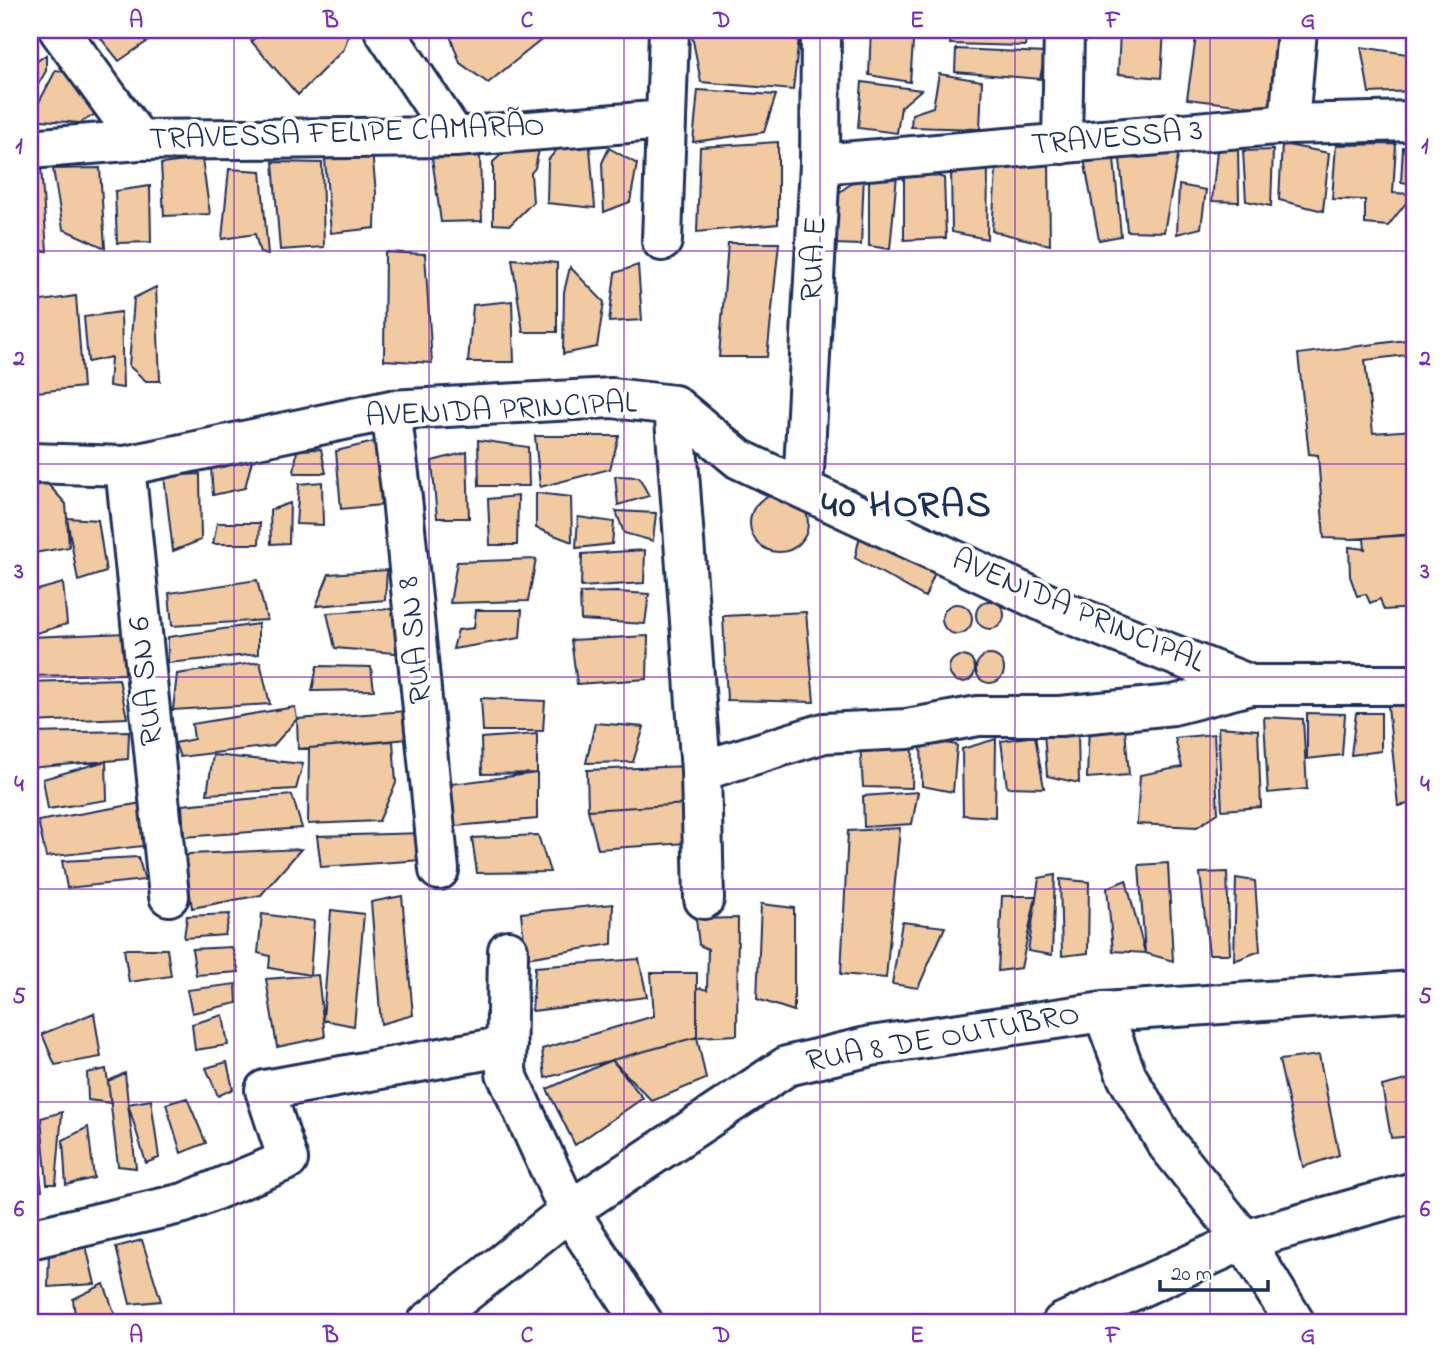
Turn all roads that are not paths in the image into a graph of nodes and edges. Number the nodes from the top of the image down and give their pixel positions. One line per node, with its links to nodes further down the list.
1 (59, 30): 11 (street)
2 (384, 30): 10 (street)
3 (668, 30): 7 (street)
4 (821, 30): 14 (street, RUA E)
5 (1064, 30): 12 (street)
6 (1297, 30): 9 (street)
7 (665, 120): 10 (street, TRAVESSA FELIPE CAMARÃO); 15 (street)
8 (1414, 121): 9 (street, TRAVESSA 3)
9 (1290, 124): 12 (street, TRAVESSA 3)
10 (455, 137): 11 (street, TRAVESSA FELIPE CAMARÃO)
11 (139, 140): 13 (street, TRAVESSA FELIPE CAMARÃO)
12 (1062, 144): 14 (street, TRAVESSA 3)
13 (30, 149)
14 (820, 164): 20 (street, RUA E)
15 (662, 241)
16 (674, 405): 17 (street, AVENIDA PRINCIPAL); 20 (street, AVENIDA PRINCIPAL); 23 (street)
17 (391, 410): 19 (street, AVENIDA PRINCIPAL); 24 (street, RUA SN 8)
18 (30, 463): 19 (street, AVENIDA PRINCIPAL)
19 (125, 466): 25 (street, RUA SN 6)
20 (803, 489): 21 (street, AVENIDA PRINCIPAL)
21 (1251, 685): 22 (street, AVENIDA PRINCIPAL); 23 (street)
22 (1414, 685)
23 (701, 771): 26 (street)
24 (439, 870)
25 (169, 896)
26 (704, 899)
27 (508, 950): 30 (street)
28 (1414, 991): 29 (street, RUA 8 DE OUTUBRO)
29 (1103, 1013): 32 (street, RUA 8 DE OUTUBRO); 34 (street)
30 (507, 1046): 32 (street); 33 (street)
31 (1414, 1192): 34 (street)
32 (569, 1211): 35 (street, RUA 8 DE OUTUBRO); 36 (street)
33 (30, 1239)
34 (1244, 1240): 37 (street); 38 (street)
35 (427, 1323)
36 (643, 1323)
37 (1062, 1323)
38 (1295, 1323)

